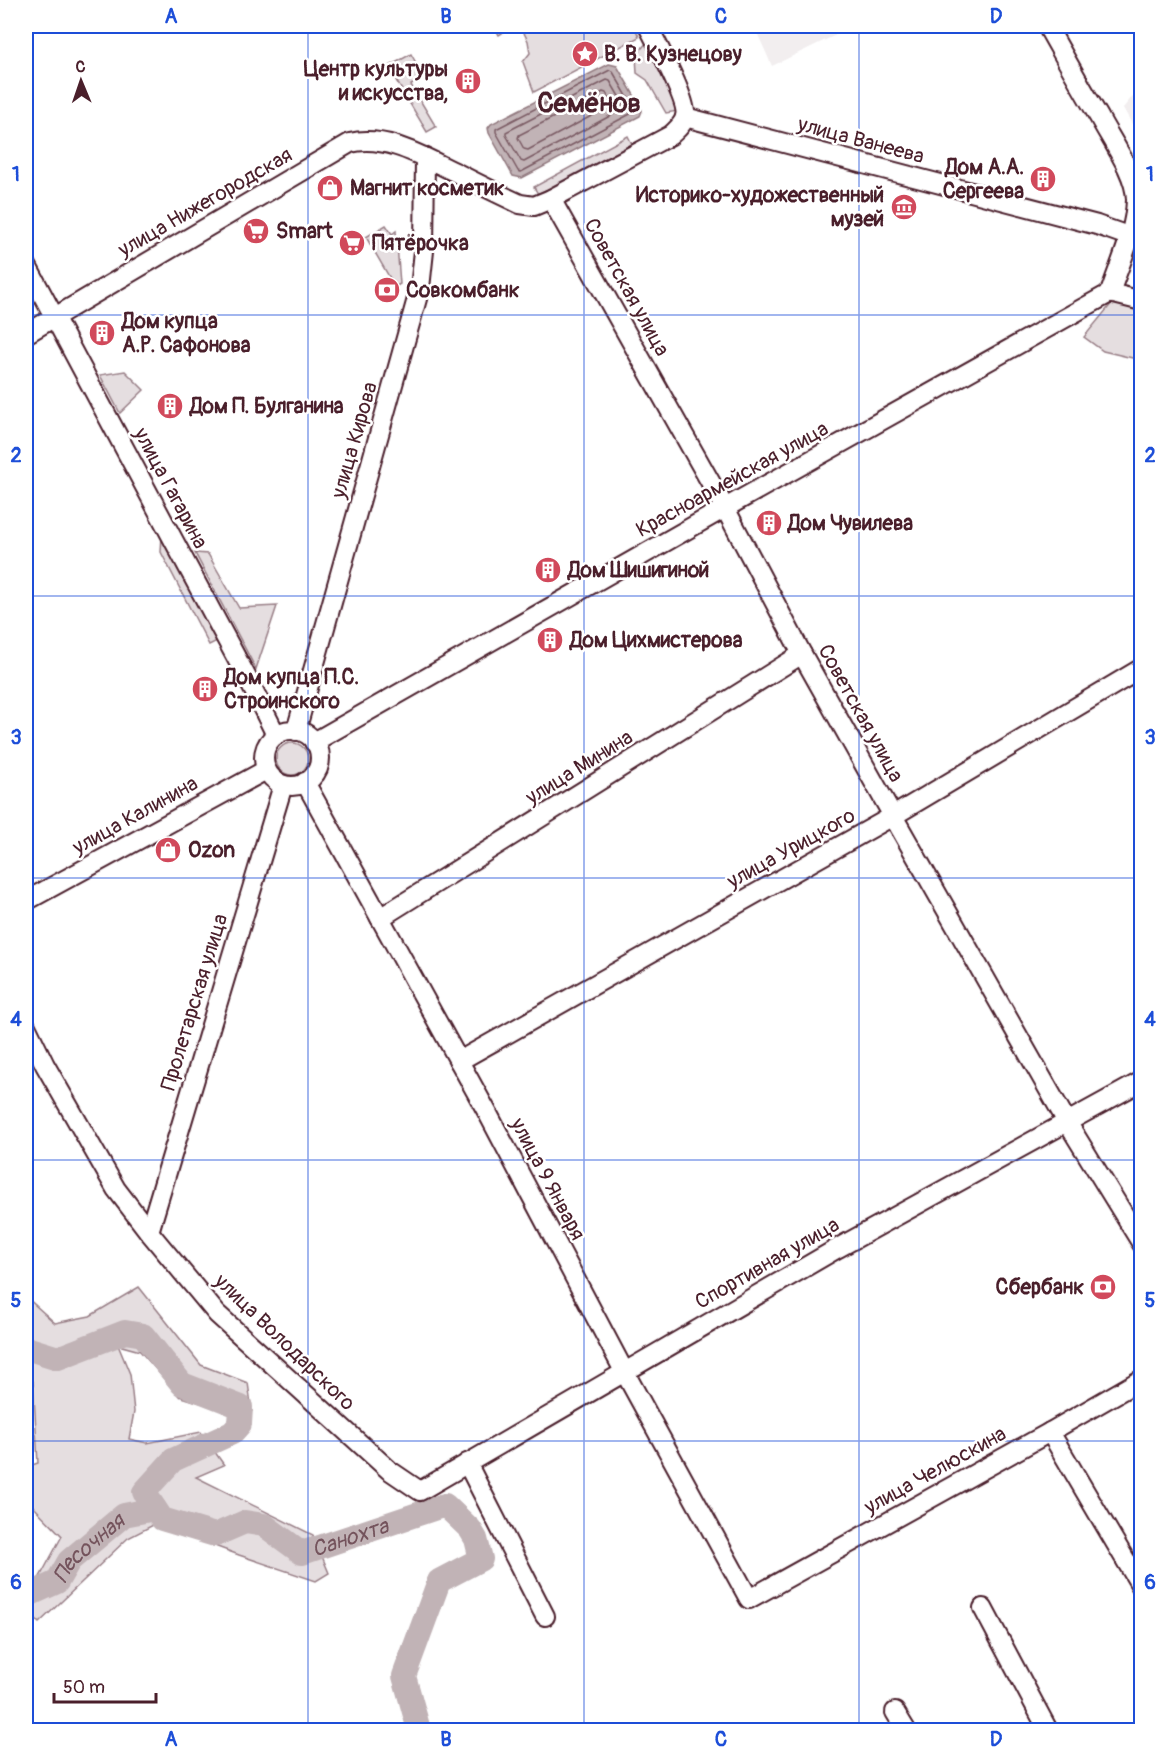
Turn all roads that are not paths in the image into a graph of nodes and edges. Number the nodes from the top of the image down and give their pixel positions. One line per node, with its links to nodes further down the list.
1 (648, 26): 3 (street)
2 (1047, 26): 6 (street)
3 (686, 117): 5 (street, улица Нижегородская); 6 (street, улица Ванеева)
4 (420, 155): 5 (street, улица Нижегородская); 10 (street, улица Нижегородская); 15 (street, улица Кирова)
5 (551, 199): 12 (street, Советская улица)
6 (1136, 238): 8 (street)
7 (26, 264): 10 (street, улица Гагарина)
8 (1110, 292): 9 (street); 12 (street, Красноармейская улица)
9 (1142, 301)
10 (54, 317): 11 (street, улица Нижегородская); 16 (street, улица Гагарина)
11 (26, 334)
12 (725, 508): 13 (street, Советская улица); 17 (street, Красноармейская улица)
13 (802, 654): 21 (street, Советская улица); 23 (street, улица Минина)
14 (1142, 668): 21 (street, улица Урицкого)
15 (296, 731): 16 (street); 17 (street)
16 (276, 735): 18 (street)
17 (315, 742): 19 (street)
18 (266, 770): 20 (street); 22 (street, улица Калинина)
19 (305, 782): 20 (street); 23 (street, улица 9 Января)
20 (283, 785): 28 (street, Пролетарская улица)
21 (893, 816): 25 (street, улица Урицкого); 27 (street, Советская улица)
22 (26, 901)
23 (380, 918): 25 (street, улица 9 Января)
24 (26, 1026): 28 (street, улица Володарского)
25 (459, 1061): 30 (street, улица 9 Января)
26 (1142, 1081): 27 (street, Спортивная улица)
27 (1067, 1122): 29 (street, Советская улица); 30 (street, Спортивная улица)
28 (148, 1232): 34 (street, улица Володарского)
29 (1142, 1244)
30 (624, 1371): 33 (street, Спортивная улица); 36 (street, улица 9 Января)
31 (1142, 1379): 32 (street, улица Челюскина)
32 (1050, 1432): 35 (street); 36 (street, улица Челюскина)
33 (467, 1463): 34 (street, Спортивная улица); 38 (street)
34 (420, 1491)
35 (1142, 1588)
36 (749, 1599)
37 (982, 1608): 41 (street)
38 (545, 1616)
39 (895, 1712): 40 (street)
40 (906, 1731)
41 (1048, 1731)

